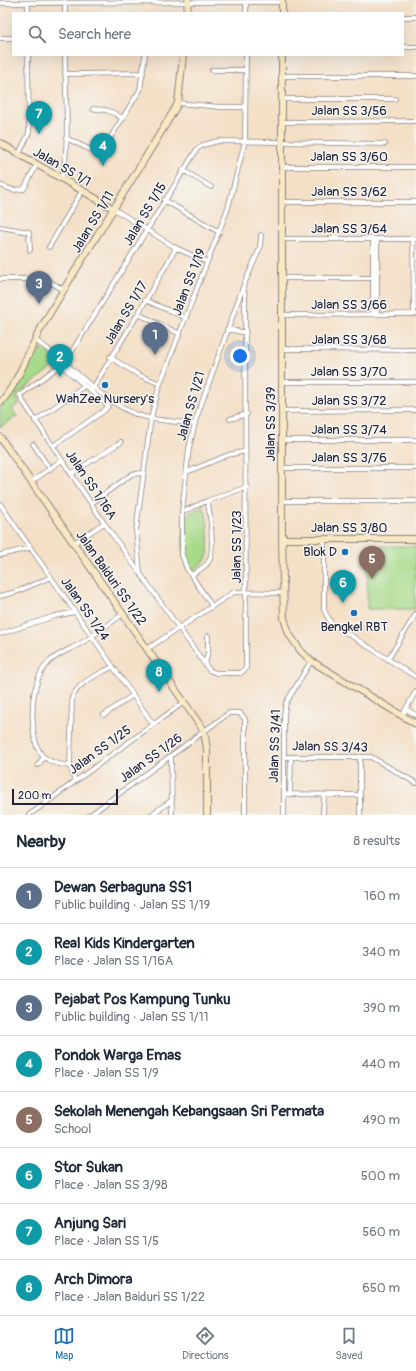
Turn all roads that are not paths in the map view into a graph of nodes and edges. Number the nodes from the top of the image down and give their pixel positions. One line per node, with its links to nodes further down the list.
1 (188, 0): 4 (street); 5 (street); 9 (street)
2 (282, 1): 5 (street); 11 (street)
3 (28, 2): 4 (street); 6 (street); 7 (street)
4 (65, 2): 8 (street)
5 (246, 2): 10 (street)
6 (0, 3)
7 (28, 12)
8 (65, 12)
9 (187, 12)
10 (246, 12)
11 (282, 12)
12 (404, 17): 13 (street)
13 (416, 17)
14 (0, 38): 15 (street)
15 (12, 38)
16 (404, 47): 17 (street)
17 (416, 47)
18 (28, 56): 43 (street)
19 (65, 56): 27 (street)
20 (145, 56): 26 (street)
21 (183, 56): 32 (street, Jalan SS 1/11)
22 (246, 56): 25 (street, Jalan SS 1/19)
23 (282, 56): 28 (street, Jalan SS 3/39)
24 (212, 70): 25 (street)
25 (246, 70): 33 (street, Jalan SS 1/19)
26 (143, 73): 27 (street); 35 (street)
27 (65, 74): 38 (street)
28 (282, 76): 29 (street); 30 (street, Jalan SS 3/39)
29 (416, 76)
30 (282, 99): 31 (street); 37 (street, Jalan SS 3/39)
31 (394, 99)
32 (178, 103): 33 (street); 55 (street, Jalan SS 1/11)
33 (245, 107): 39 (street, Jalan SS 1/19)
34 (93, 109): 35 (street)
35 (123, 118): 38 (street)
36 (416, 121): 37 (street, Jalan SS 3/56)
37 (282, 122): 41 (street, Jalan SS 3/39)
38 (66, 138): 48 (street)
39 (245, 141): 41 (street, Jalan SS 1/15); 47 (street, Jalan SS 1/15); 58 (street, Jalan SS 1/19)
40 (0, 143): 43 (street, Jalan SS 1/1)
41 (282, 144): 42 (street, Jalan SS 1/15); 45 (street, Jalan SS 3/39)
42 (385, 144)
43 (19, 154): 44 (street, Jalan SS 1/1)
44 (37, 164): 48 (street, Jalan SS 1/1); 49 (street)
45 (282, 167): 46 (street, Jalan SS 3/60); 53 (street, Jalan SS 3/39)
46 (416, 167)
47 (183, 170): 50 (street); 52 (street, Jalan SS 1/15)
48 (61, 178): 51 (street, Jalan SS 1/1)
49 (0, 184)
50 (211, 187)
51 (82, 191): 55 (street, Jalan SS 1/1); 63 (street)
52 (164, 200): 57 (street, Jalan SS 1/15); 58 (street)
53 (282, 202): 54 (street, Jalan SS 3/62); 60 (street, Jalan SS 3/39)
54 (416, 202)
55 (114, 209): 57 (street); 71 (street, Jalan SS 1/11)
56 (0, 227): 65 (street)
57 (147, 230): 64 (street); 85 (street, Jalan SS 1/15)
58 (219, 232): 66 (street, Jalan SS 1/19)
59 (261, 235): 70 (street, Jalan SS 1/21)
60 (282, 239): 61 (street, Jalan SS 3/64); 67 (street, Jalan SS 3/39)
61 (375, 239): 62 (street, Jalan SS 3/64); 68 (street); 74 (street)
62 (415, 240): 75 (street)
63 (49, 246)
64 (176, 248): 66 (street); 72 (street, Jalan SS 1/17)
65 (30, 250)
66 (207, 262): 77 (street, Jalan SS 1/19)
67 (282, 278): 68 (street); 76 (street, Jalan SS 3/39)
68 (373, 278): 74 (street)
69 (0, 279): 71 (street)
70 (243, 287): 78 (street, Jalan SS 1/21); 80 (street, Jalan SS 1/23)
71 (64, 290): 81 (street, Jalan SS 1/11)
72 (145, 300): 73 (street, Jalan SS 1/17); 77 (street)
73 (138, 314): 79 (street); 84 (street, Jalan SS 1/17)
74 (375, 314): 75 (street, Jalan SS 3/66); 76 (street, Jalan SS 3/66)
75 (415, 314)
76 (282, 315): 82 (street, Jalan SS 3/39)
77 (186, 318): 79 (street, Jalan SS 1/19)
78 (227, 329): 80 (street); 99 (street, Jalan SS 1/21)
79 (180, 334): 88 (street, Jalan SS 1/19)
80 (246, 334): 95 (street, Jalan SS 1/23)
81 (34, 340): 85 (street); 91 (street, Jalan SS 1/11)
82 (283, 349): 83 (street, Jalan SS 3/68); 86 (street, Jalan SS 3/39)
83 (416, 350)
84 (110, 357): 88 (street); 90 (street, Jalan SS 1/17)
85 (63, 364): 89 (street); 90 (street); 98 (street, Jalan SS 1/16A)
86 (282, 382): 87 (street, Jalan SS 3/70); 94 (street, Jalan SS 3/39)
87 (416, 382)
88 (160, 384): 96 (street, Jalan SS 1/19)
89 (84, 386): 98 (street); 105 (street)
90 (93, 388): 96 (street)
91 (3, 397): 92 (street, Jalan SS 1/11)
92 (0, 403)
93 (416, 410): 94 (street, Jalan SS 3/72)
94 (282, 411): 101 (street, Jalan SS 3/39)
95 (247, 414): 97 (street); 106 (street, Jalan SS 1/23)
96 (151, 418): 99 (street); 112 (street, Jalan SS 1/19)
97 (230, 419)
98 (36, 420): 105 (street, Jalan SS 1/16A)
99 (194, 424): 111 (street, Jalan SS 1/21)
100 (0, 437): 114 (street, Jalan Baiduri SS 1/22)
101 (282, 440): 102 (street, Jalan SS 3/74); 108 (street, Jalan SS 3/39)
102 (416, 440)
103 (121, 442): 113 (street)
104 (33, 444): 110 (street)
105 (53, 446): 107 (street, Jalan SS 1/16A)
106 (246, 451): 111 (street); 115 (street, Jalan SS 1/23)
107 (62, 460): 110 (street); 113 (street, Jalan SS 1/16A)
108 (282, 468): 109 (street, Jalan SS 3/76); 117 (street, Jalan SS 3/39)
109 (416, 468)
110 (50, 469): 114 (street)
111 (187, 472): 121 (street, Jalan SS 1/21)
112 (144, 473): 119 (street); 129 (street, Jalan SS 1/19)
113 (71, 474): 119 (street, Jalan SS 1/16A)
114 (31, 482): 126 (street, Jalan Baiduri SS 1/22)
115 (247, 486): 116 (street); 133 (street, Jalan SS 1/23)
116 (207, 501): 121 (street); 130 (street)
117 (283, 501): 118 (street); 123 (street, Jalan SS 3/39)
118 (416, 501)
119 (92, 503): 122 (street, Jalan SS 1/16A)
120 (0, 504): 127 (street, Jalan SS 1/24)
121 (182, 512): 130 (street, Jalan SS 1/21)
122 (104, 523): 126 (street); 129 (street, Jalan SS 1/16A)
123 (282, 539): 124 (street, Jalan SS 3/80); 132 (street, Jalan SS 3/39)
124 (324, 539): 125 (street, Jalan SS 3/80); 146 (street)
125 (416, 539)
126 (74, 543): 139 (street, Jalan Baiduri SS 1/22)
127 (30, 548): 128 (street); 131 (street, Jalan SS 1/24)
128 (0, 555)
129 (140, 573): 141 (street, Jalan SS 1/16A)
130 (192, 575): 137 (street, Jalan SS 1/21)
131 (50, 577): 136 (street); 138 (street, Jalan SS 1/24)
132 (283, 583): 134 (street); 135 (street, Jalan SS 3/39)
133 (247, 592): 134 (street); 137 (street); 148 (street, Jalan SS 1/23)
134 (266, 592): 135 (street)
135 (283, 593): 147 (street, Jalan SS 3/39)
136 (0, 596)
137 (212, 606): 141 (street)
138 (75, 612): 142 (street); 143 (street, Jalan SS 1/24)
139 (123, 614): 143 (street); 145 (street, Jalan Baiduri SS 1/22)
140 (416, 614): 146 (street)
141 (179, 629): 145 (street); 148 (street, Jalan SS 1/23)
142 (0, 634)
143 (92, 636): 149 (street, Jalan SS 1/24); 162 (street)
144 (208, 636): 148 (street)
145 (147, 649): 153 (street, Jalan Baiduri SS 1/22)
146 (388, 659): 150 (street)
147 (311, 661): 157 (street, Jalan SS 3/39); 163 (street, Jalan SS 3/41)
148 (205, 664)
149 (112, 667): 152 (street, Jalan SS 1/24); 167 (street)
150 (416, 677)
151 (416, 691): 154 (street)
152 (133, 695): 155 (street); 158 (street, Jalan SS 1/24)
153 (184, 702): 158 (street, Jalan SS 1/25); 160 (street, Jalan Baiduri SS 1/22)
154 (406, 709): 156 (street); 157 (street)
155 (104, 715)
156 (416, 715)
157 (402, 716): 159 (street, Jalan SS 3/39)
158 (153, 724): 168 (street, Jalan SS 1/25)
159 (416, 724)
160 (204, 731): 161 (street, Jalan SS 1/26); 179 (street); 180 (street, Jalan SS 1/26)
161 (171, 756): 174 (street); 176 (street, Jalan SS 1/26)
162 (44, 757): 166 (street); 167 (street)
163 (284, 757): 164 (street, Jalan SS 3/43); 170 (street, Jalan SS 3/41)
164 (291, 757): 165 (street, Jalan SS 3/43); 171 (street)
165 (360, 757): 169 (street, Jalan SS 3/43); 173 (street)
166 (38, 765)
167 (70, 766): 168 (street)
168 (75, 782): 175 (street, Jalan SS 1/25)
169 (416, 782)
170 (284, 794): 171 (street); 181 (street, Jalan SS 3/41)
171 (290, 794): 172 (street)
172 (324, 795): 173 (street); 182 (street)
173 (360, 795): 183 (street)
174 (172, 800): 177 (street); 178 (street)
175 (29, 815)
176 (90, 815)
177 (151, 815)
178 (172, 815)
179 (207, 815)
180 (245, 815)
181 (284, 815)
182 (324, 815)
183 (360, 815)

